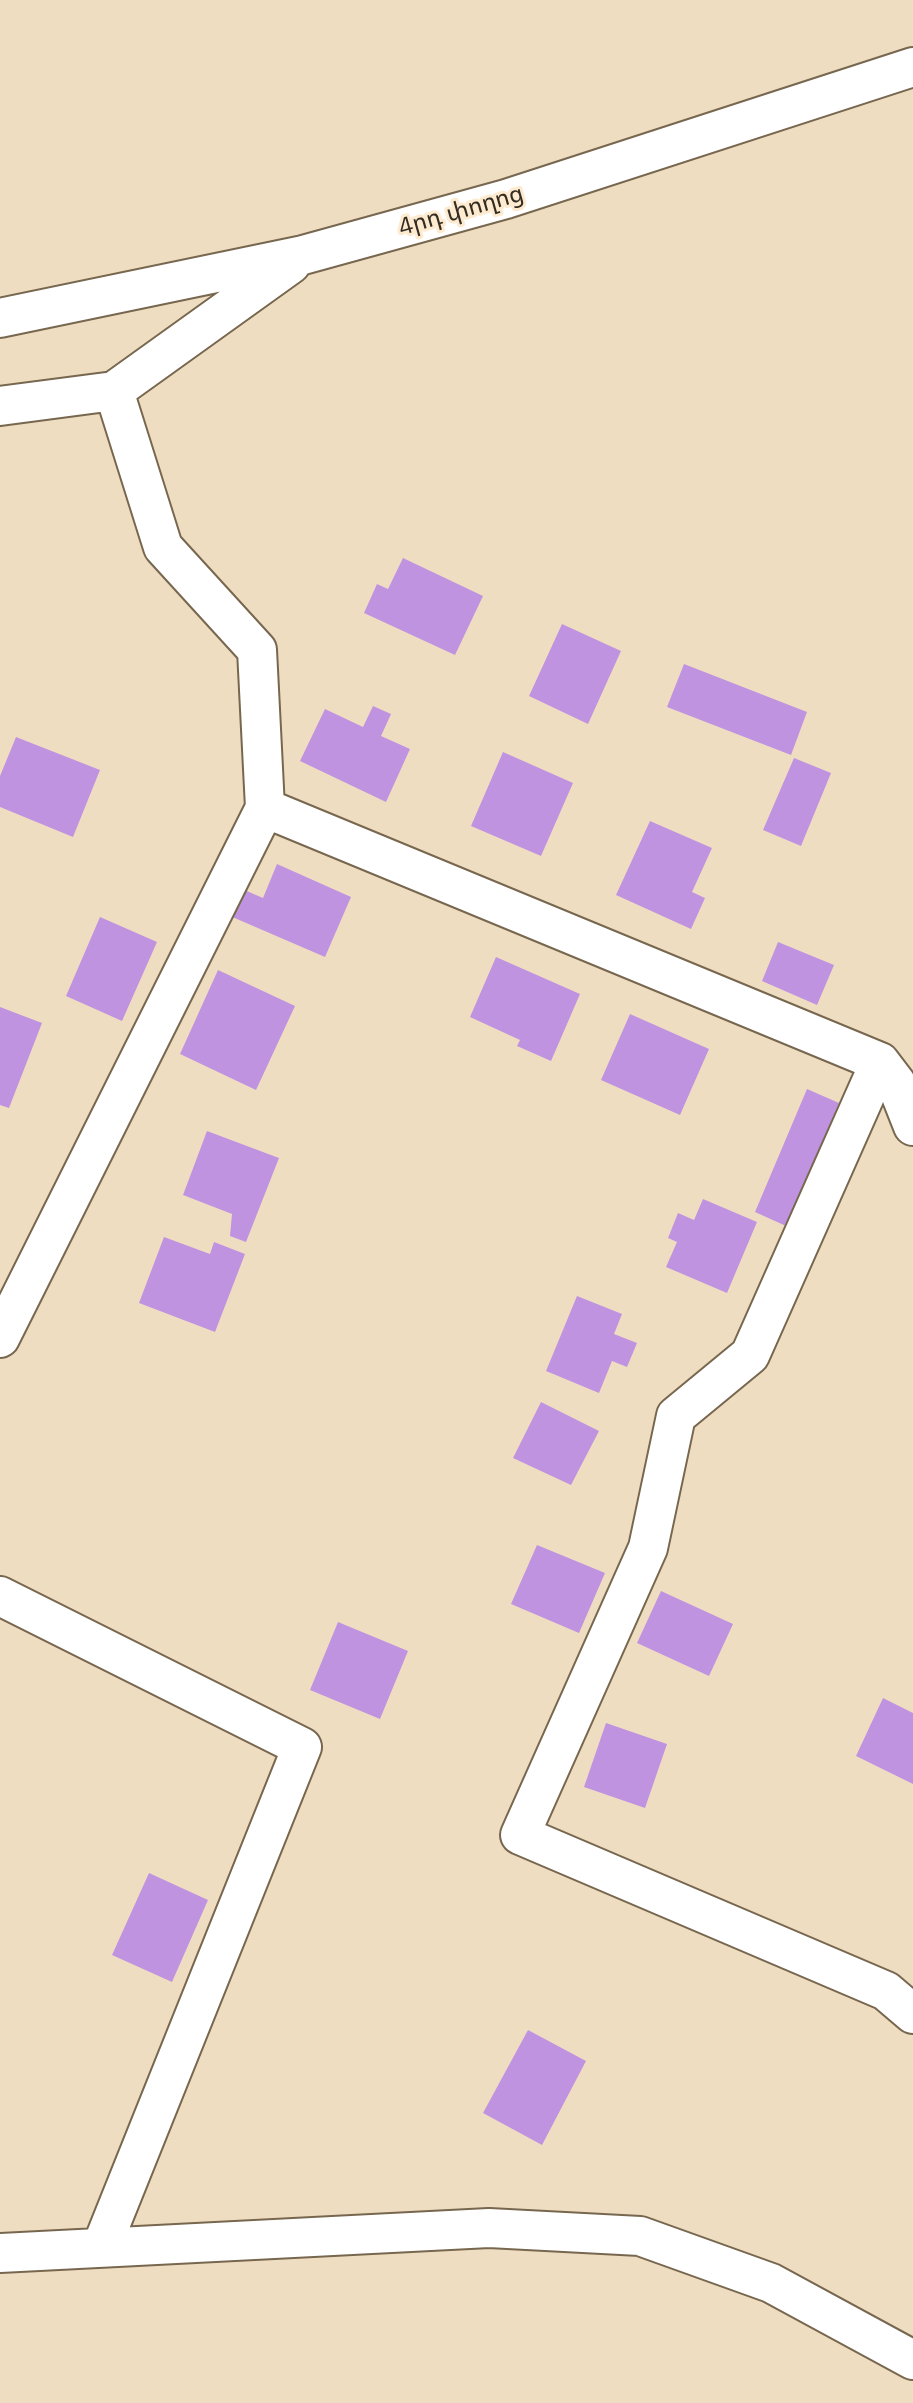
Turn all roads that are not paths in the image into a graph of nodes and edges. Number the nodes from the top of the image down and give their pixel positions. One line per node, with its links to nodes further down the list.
1 (913, 67): 2 (street, 4րդ փողոց)
2 (303, 256): 3 (street, 4րդ փողոց); 4 (street)
3 (0, 318)
4 (114, 391): 5 (street); 6 (street)
5 (0, 406)
6 (265, 808): 7 (street); 9 (street)
7 (880, 1062): 8 (street); 11 (street)
8 (913, 1126)
9 (0, 1338)
10 (0, 1596): 12 (street)
11 (913, 2014)
12 (101, 2248): 13 (street); 14 (street)
13 (0, 2253)
14 (913, 2360)

